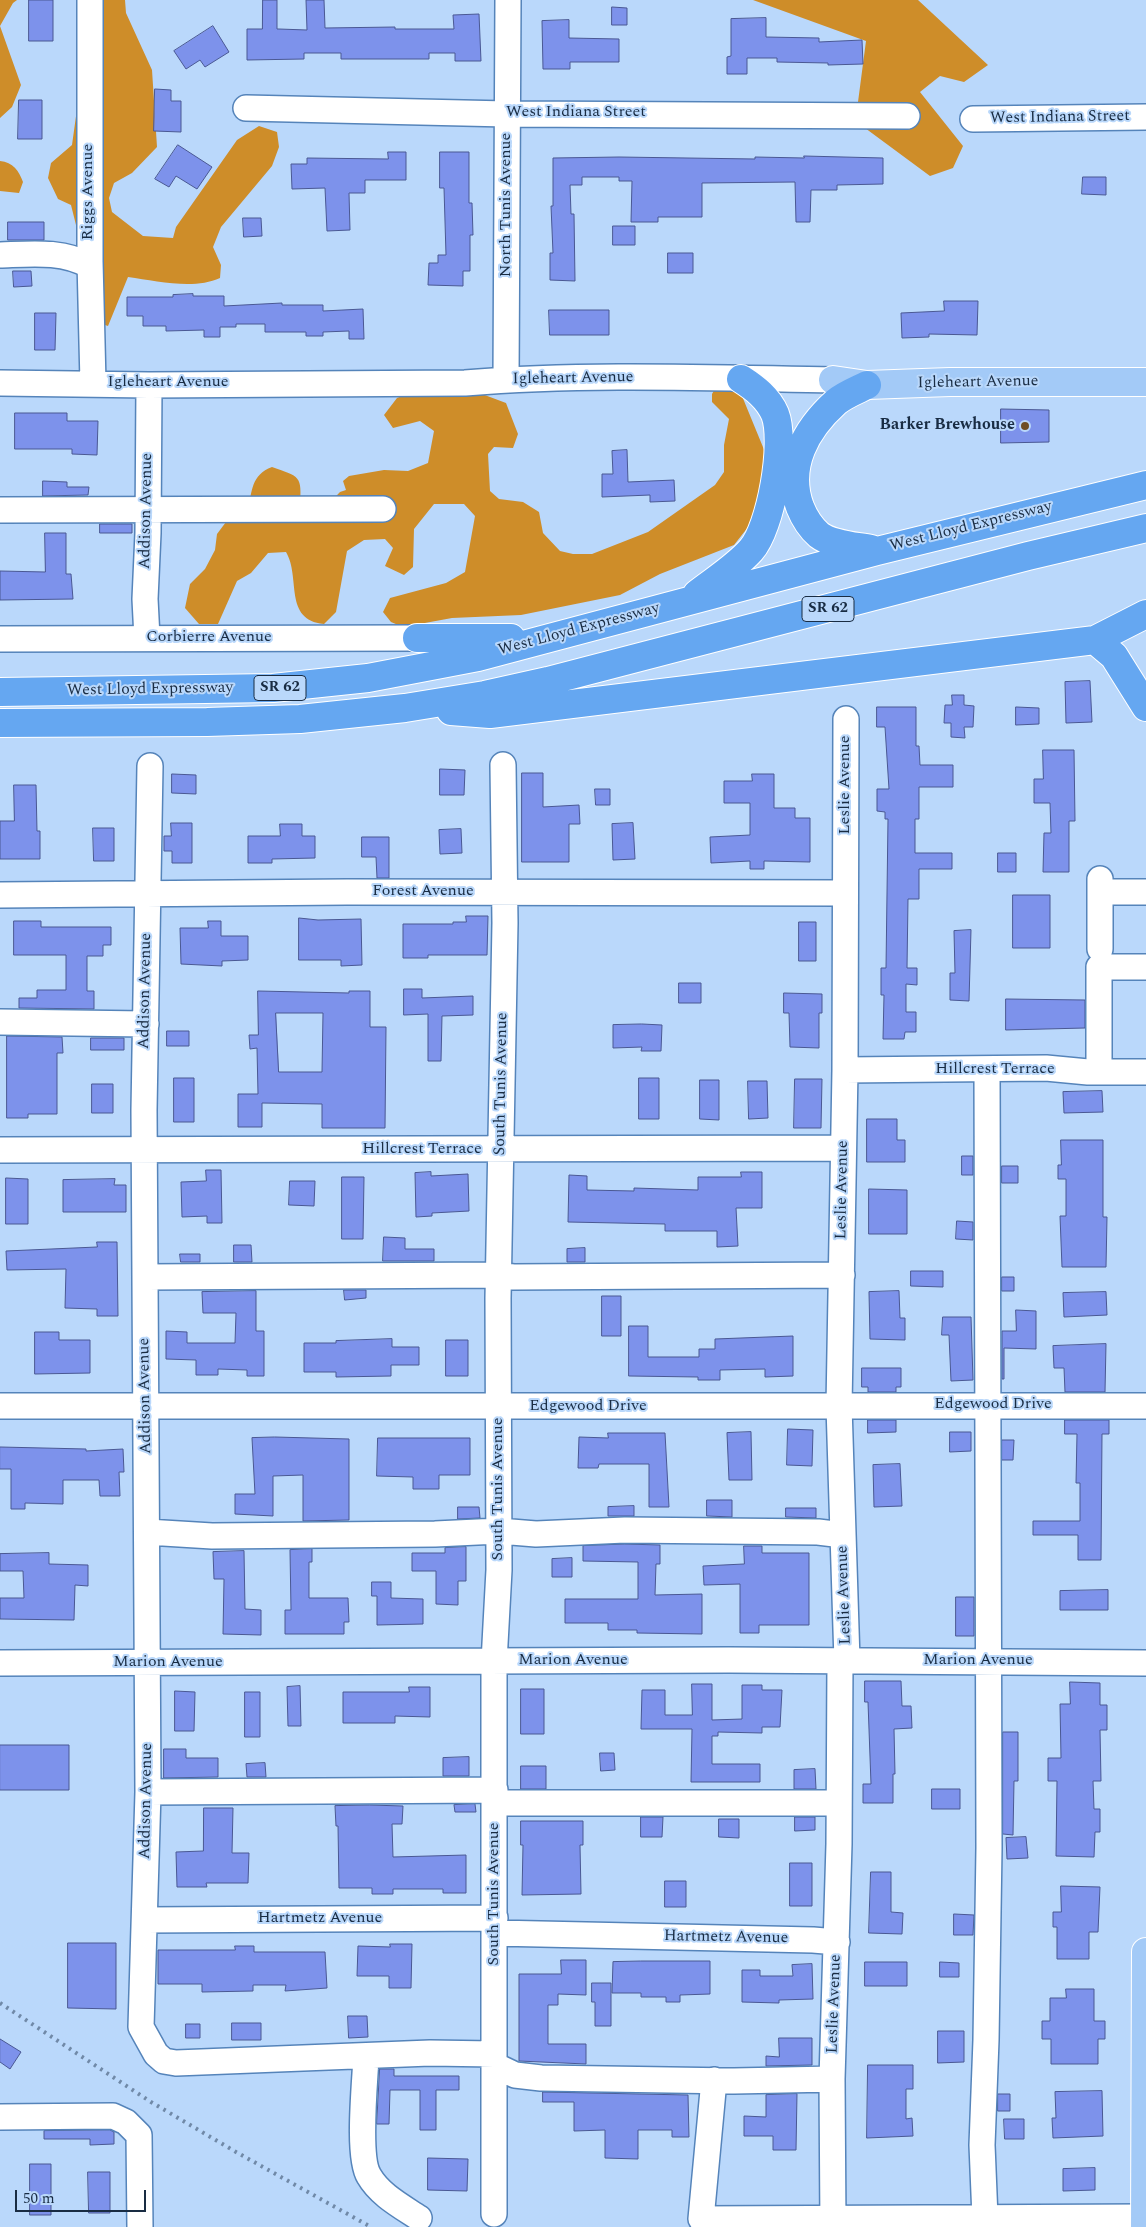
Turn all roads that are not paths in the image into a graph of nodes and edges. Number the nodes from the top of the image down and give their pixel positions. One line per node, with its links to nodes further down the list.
1 (90, 0): 9 (street, Riggs Avenue)
2 (508, 0): 4 (street, North Tunis Avenue)
3 (246, 108): 4 (street, West Indiana Street)
4 (507, 114): 5 (street, West Indiana Street); 10 (street, North Tunis Avenue)
5 (907, 116)
6 (1146, 117): 7 (street, West Indiana Street)
7 (973, 119)
8 (0, 255): 9 (street)
9 (90, 266): 15 (street, Riggs Avenue)
10 (506, 379): 11 (street, Igleheart Avenue); 16 (street, Igleheart Avenue)
11 (741, 379): 12 (street, Igleheart Avenue); 18 (highway)
12 (833, 380): 17 (main road, Igleheart Avenue); 18 (highway)
13 (1146, 382): 17 (main road, Igleheart Avenue)
14 (0, 383): 15 (street, Igleheart Avenue)
15 (92, 383): 16 (street, Igleheart Avenue)
16 (149, 384): 20 (street, Addison Avenue)
17 (866, 386): 24 (highway)
18 (779, 451): 25 (highway)
19 (1146, 485): 24 (highway, West Lloyd Expressway / SR 62)
20 (148, 509): 21 (street); 22 (street); 28 (street, Addison Avenue)
21 (383, 509)
22 (0, 510)
23 (1146, 528): 34 (highway, West Lloyd Expressway / SR 62)
24 (877, 551): 25 (highway, West Lloyd Expressway / SR 62)
25 (690, 600): 27 (highway, West Lloyd Expressway / SR 62)
26 (1146, 614): 31 (highway)
27 (555, 637): 29 (highway); 32 (highway, West Lloyd Expressway / SR 62)
28 (147, 638): 29 (street, Corbierre Avenue); 30 (street, Corbierre Avenue)
29 (417, 638)
30 (0, 639)
31 (1095, 640): 33 (highway); 34 (highway)
32 (0, 692)
33 (1146, 707)
34 (405, 708): 36 (highway, West Lloyd Expressway / SR 62)
35 (846, 719): 41 (street, Leslie Avenue)
36 (0, 723)
37 (503, 765): 40 (street, South Tunis Avenue)
38 (150, 766): 42 (street, Addison Avenue)
39 (1146, 892): 44 (street)
40 (503, 893): 41 (street, Forest Avenue); 42 (street, Forest Avenue); 55 (street, South Tunis Avenue)
41 (845, 893): 49 (street, Leslie Avenue)
42 (148, 894): 43 (street, Forest Avenue); 47 (street, Addison Avenue)
43 (0, 895)
44 (1100, 949)
45 (1146, 967): 50 (street)
46 (0, 1022): 47 (street)
47 (146, 1024): 54 (street, Addison Avenue)
48 (988, 1069): 49 (street, Hillcrest Terrace); 50 (street, Hillcrest Terrace); 59 (street)
49 (844, 1070): 52 (street, Leslie Avenue)
50 (1098, 1072): 51 (street, Hillcrest Terrace)
51 (1146, 1072)
52 (843, 1148): 55 (street, Hillcrest Terrace); 57 (street, Leslie Avenue)
53 (0, 1150): 54 (street, Hillcrest Terrace)
54 (146, 1150): 55 (street, Hillcrest Terrace); 58 (street, Addison Avenue)
55 (500, 1150): 56 (street, South Tunis Avenue)
56 (498, 1274): 57 (street); 58 (street); 64 (street, South Tunis Avenue)
57 (842, 1275): 62 (street, Leslie Avenue)
58 (146, 1277): 61 (street, Addison Avenue)
59 (987, 1405): 62 (street, Edgewood Drive); 63 (street, Edgewood Drive); 69 (street)
60 (0, 1406): 61 (street, Edgewood Drive)
61 (145, 1406): 64 (street, Edgewood Drive); 66 (street, Addison Avenue)
62 (839, 1406): 64 (street, Edgewood Drive); 67 (street, Leslie Avenue)
63 (1146, 1406)
64 (498, 1407): 65 (street, South Tunis Avenue)
65 (499, 1531): 66 (street); 67 (street); 70 (street, South Tunis Avenue)
66 (147, 1532): 72 (street, Addison Avenue)
67 (843, 1534): 68 (street, Leslie Avenue)
68 (843, 1661): 69 (street, Marion Avenue); 70 (street, Marion Avenue); 76 (street, Leslie Avenue)
69 (988, 1661): 73 (street, Marion Avenue); 88 (street)
70 (494, 1662): 72 (street, Marion Avenue); 75 (street, South Tunis Avenue)
71 (0, 1663): 72 (street, Marion Avenue)
72 (148, 1663): 74 (street, Addison Avenue)
73 (1146, 1663)
74 (148, 1792): 75 (street); 77 (street, Addison Avenue)
75 (495, 1797): 76 (street); 78 (street, South Tunis Avenue)
76 (839, 1803): 79 (street, Leslie Avenue)
77 (144, 1920): 78 (street, Hartmetz Avenue); 81 (street, Addison Avenue)
78 (495, 1926): 79 (street, Hartmetz Avenue); 82 (street, South Tunis Avenue)
79 (837, 1942): 83 (street, Leslie Avenue)
80 (1146, 1952): 89 (main road)
81 (366, 2057): 82 (street); 87 (street)
82 (494, 2060): 84 (street); 86 (street, South Tunis Avenue)
83 (832, 2079): 84 (street); 91 (street, Leslie Avenue)
84 (714, 2080): 90 (street)
85 (0, 2117): 94 (street)
86 (494, 2214)
87 (419, 2218)
88 (985, 2218): 91 (street); 93 (street)
89 (1145, 2220): 92 (street)
90 (712, 2222): 91 (street)
91 (833, 2222)
92 (1096, 2222): 93 (street)
93 (1051, 2223)
94 (140, 2227)

